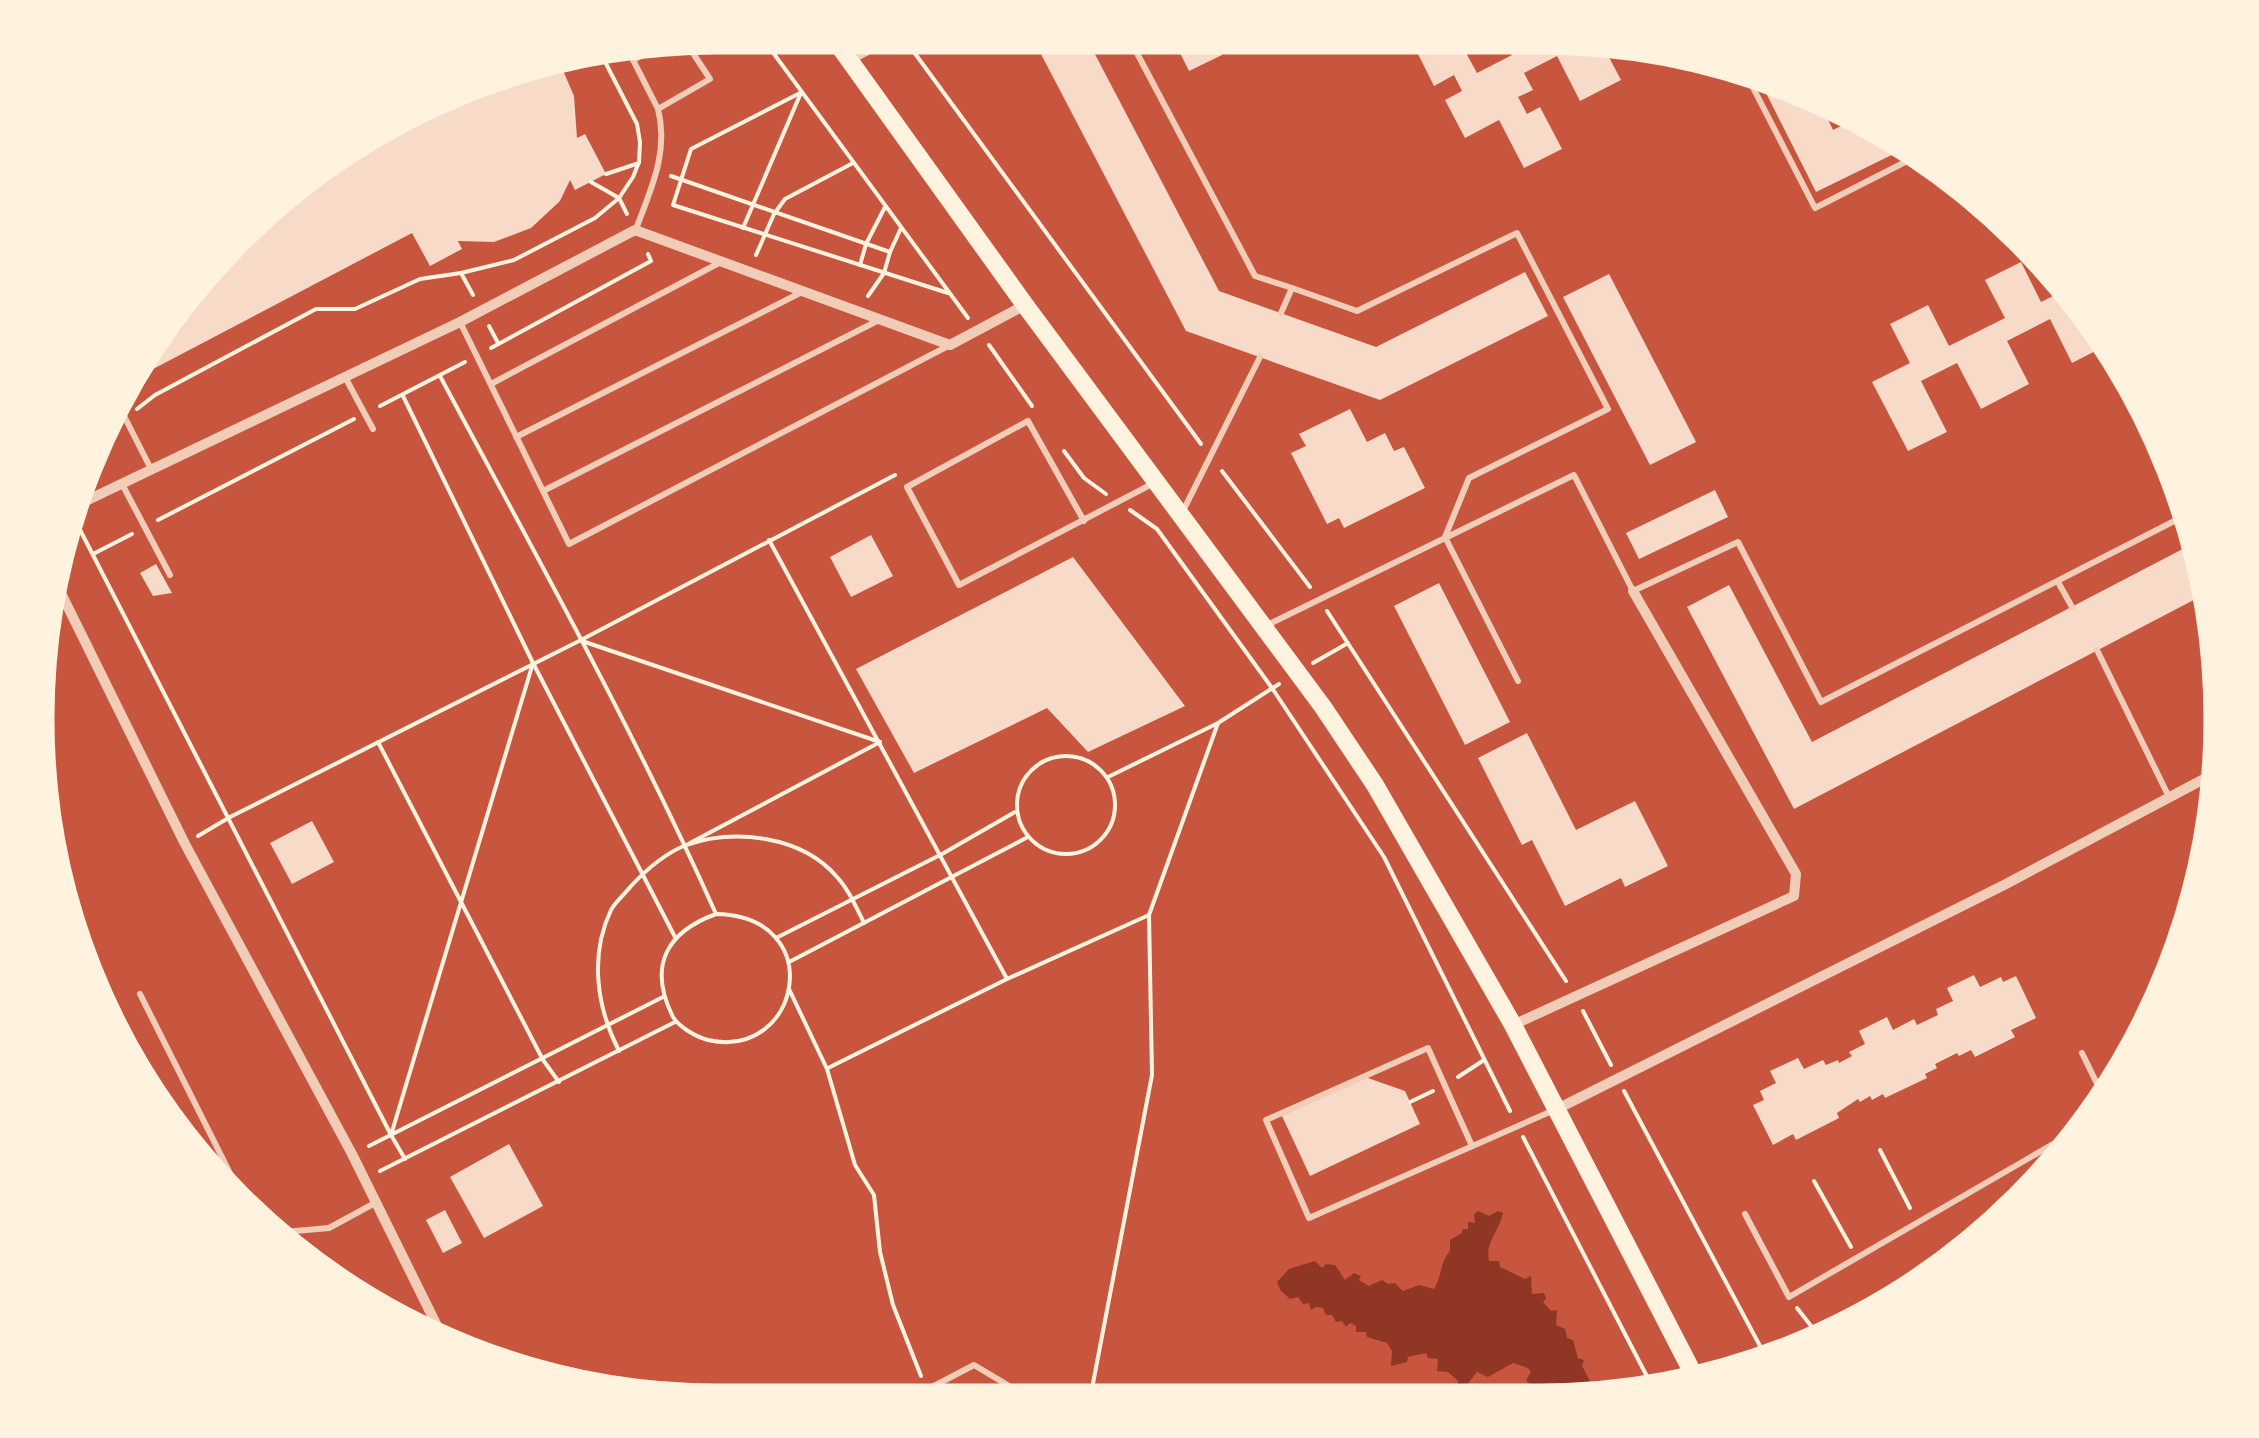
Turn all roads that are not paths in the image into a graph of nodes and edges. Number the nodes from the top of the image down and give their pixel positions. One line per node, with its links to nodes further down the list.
1 (843, 52): 7 (main road)
2 (869, 52): 7 (lane)
3 (1136, 52): 13 (lane)
4 (693, 53): 9 (lane)
5 (639, 57): 6 (lane)
6 (634, 60): 9 (lane)
7 (850, 62): 15 (main road)
8 (1753, 88): 10 (lane)
9 (658, 109): 11 (lane)
10 (1906, 162)
11 (635, 230): 12 (street); 18 (street)
12 (722, 262): 14 (street); 22 (lane)
13 (1292, 288): 16 (lane); 34 (lane)
14 (804, 291): 17 (street); 25 (lane)
15 (1025, 306): 19 (street); 27 (main road)
16 (1281, 313)
17 (880, 319): 19 (street); 29 (lane)
18 (460, 322): 21 (street); 22 (lane)
19 (950, 344): 29 (lane)
20 (1260, 357): 31 (lane)
21 (345, 377): 24 (lane); 26 (street)
22 (491, 384): 25 (lane)
23 (125, 417): 26 (lane)
24 (373, 429)
25 (516, 437): 29 (lane)
26 (152, 470): 28 (street)
27 (1158, 481): 31 (main road); 33 (lane)
28 (122, 484): 30 (street); 35 (lane)
29 (543, 491)
30 (90, 499)
31 (1182, 514): 40 (main road)
32 (2176, 520): 36 (lane)
33 (1084, 521): 33 (lane)
34 (1446, 537): 37 (lane); 40 (lane); 42 (lane)
35 (170, 575)
36 (2058, 581): 37 (lane); 39 (lane)
37 (1633, 591): 46 (street)
38 (63, 599): 53 (street)
39 (2072, 607)
40 (1264, 626): 46 (main road)
41 (2097, 650): 44 (lane)
42 (1518, 681)
43 (2203, 779): 44 (street)
44 (2169, 797): 49 (street)
45 (140, 994): 52 (lane)
46 (1513, 1025): 49 (main road)
47 (2082, 1053): 48 (lane)
48 (2097, 1084)
49 (1557, 1108): 51 (lane); 57 (main road)
50 (2052, 1145): 54 (lane)
51 (1472, 1146): 51 (lane)
52 (230, 1171)
53 (375, 1204): 55 (lane); 56 (street)
54 (1745, 1214)
55 (295, 1233)
56 (435, 1322)
57 (1690, 1368)
58 (934, 1386): 59 (lane)
59 (1009, 1386)

